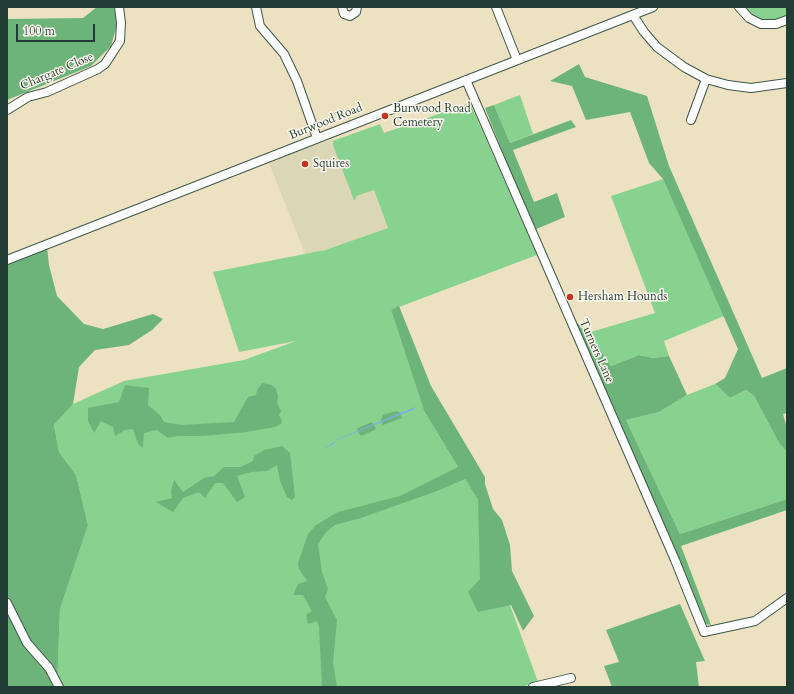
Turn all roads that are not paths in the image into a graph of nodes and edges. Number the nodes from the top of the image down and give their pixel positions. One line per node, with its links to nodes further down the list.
1 (120, 7): 14 (street, Chargate Close)
2 (256, 7): 16 (street)
3 (342, 7): 4 (street)
4 (357, 7)
5 (496, 7): 10 (street)
6 (653, 7): 8 (street, Burwood Road)
7 (739, 7): 9 (street)
8 (633, 15): 10 (street, Burwood Road); 11 (street)
9 (787, 20)
10 (517, 60): 12 (street, Burwood Road)
11 (706, 79): 13 (street); 15 (street)
12 (466, 80): 16 (street, Burwood Road); 18 (street, Turners Lane)
13 (787, 83)
14 (7, 110)
15 (690, 120)
16 (316, 138): 17 (street, Burwood Road)
17 (7, 260)
18 (787, 598)
19 (7, 603): 21 (street)
20 (571, 678): 22 (street)
21 (59, 687)
22 (533, 687)

